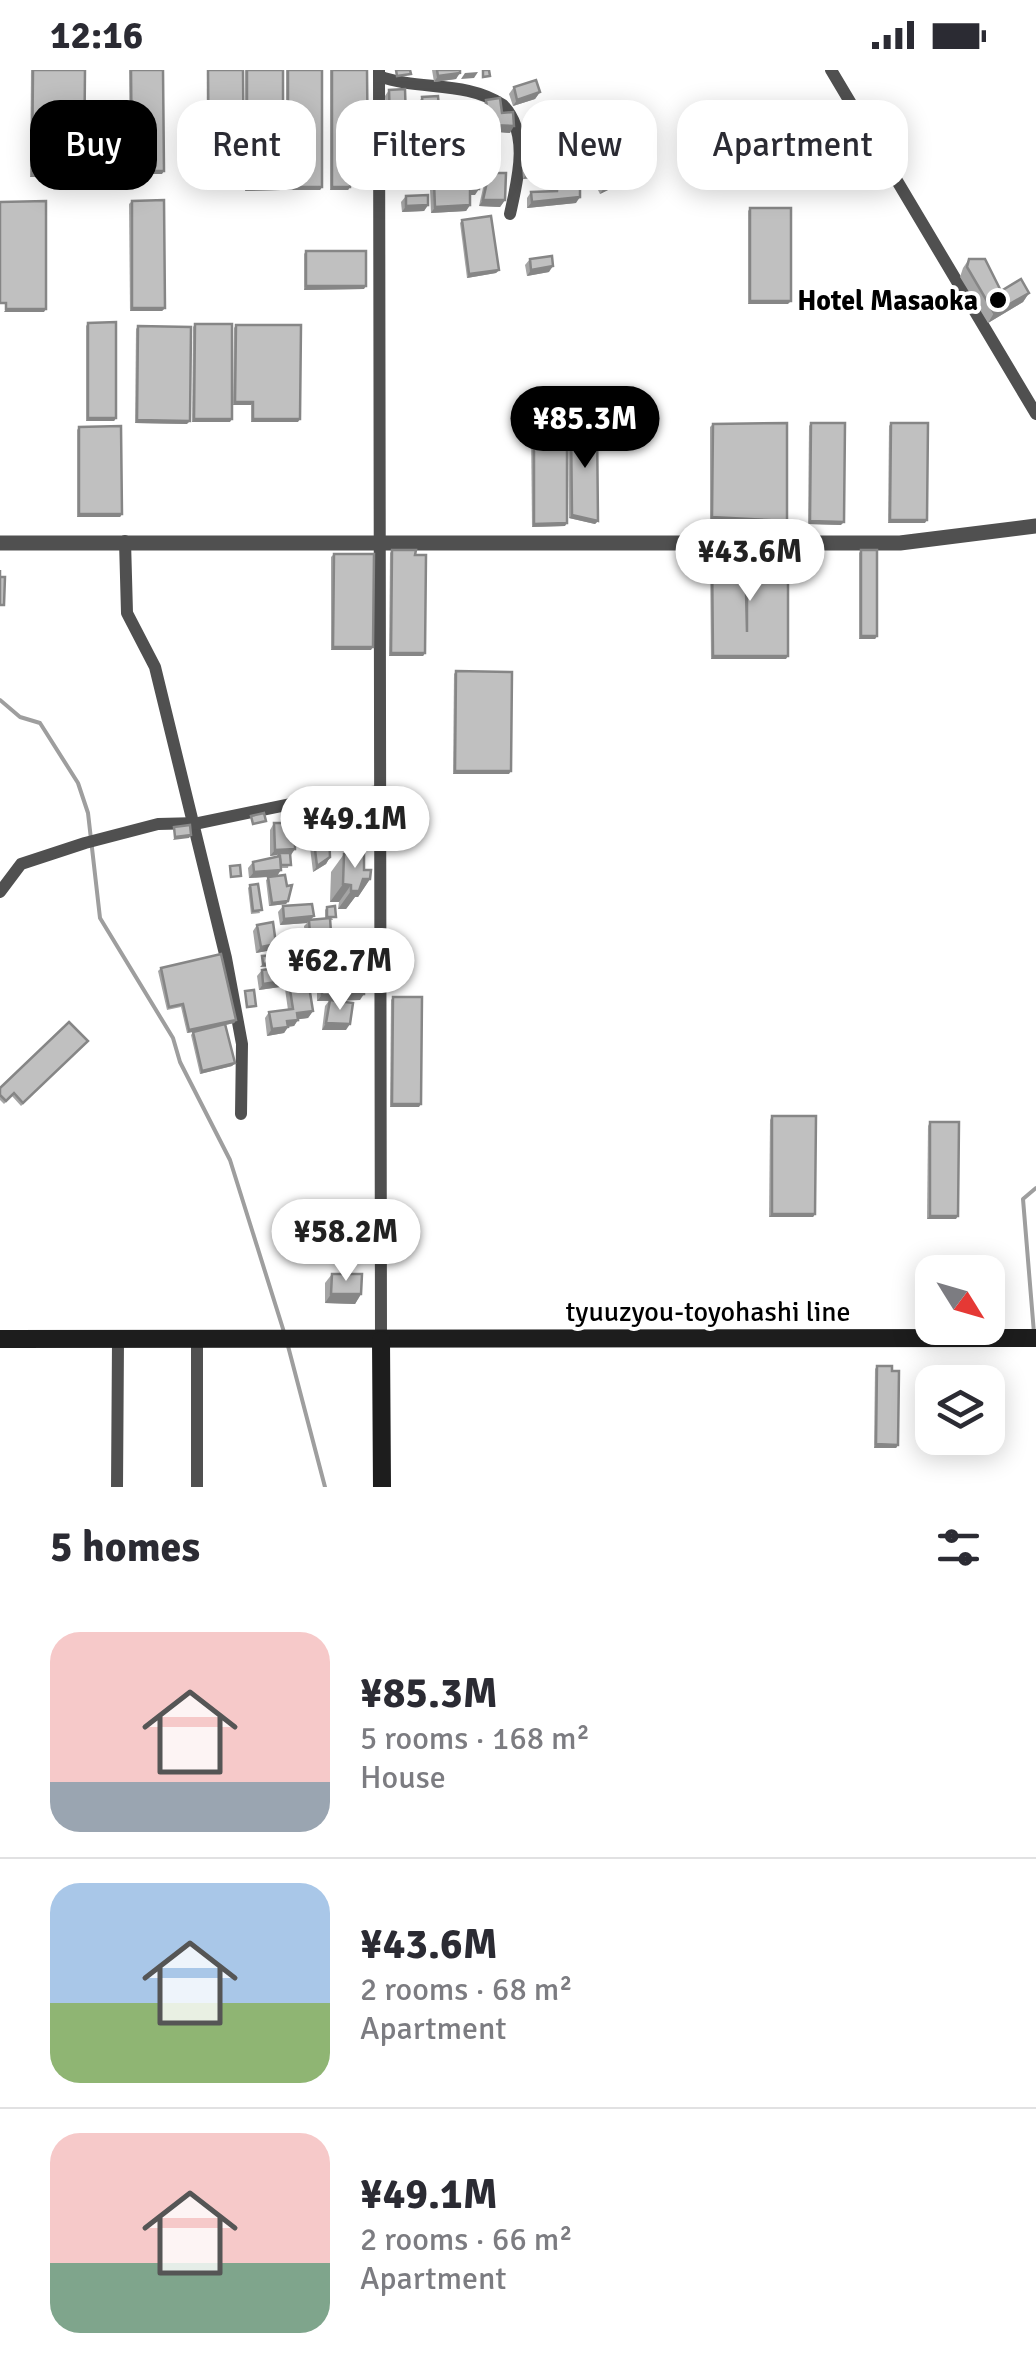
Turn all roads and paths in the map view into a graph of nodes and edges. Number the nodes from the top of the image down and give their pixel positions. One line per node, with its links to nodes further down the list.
1 (830, 70): 4 (street)
2 (379, 73): 3 (street); 8 (street)
3 (510, 214)
4 (1036, 414)
5 (1036, 526): 8 (street)
6 (125, 542): 7 (street); 8 (street); 10 (street)
7 (0, 543)
8 (380, 544): 9 (street)
9 (381, 792): 10 (street); 15 (street)
10 (193, 823): 11 (street); 12 (street)
11 (0, 892)
12 (241, 1114)
13 (1034, 1338): 15 (main road, tyuuzyou-toyohashi line)
14 (0, 1339): 17 (main road, tyuuzyou-toyohashi line)
15 (381, 1340): 16 (main road, tyuuzyou-toyohashi line); 20 (main road)
16 (197, 1341): 17 (main road, tyuuzyou-toyohashi line); 19 (street)
17 (118, 1342): 18 (street)
18 (117, 1487)
19 (196, 1487)
20 (382, 1487)

